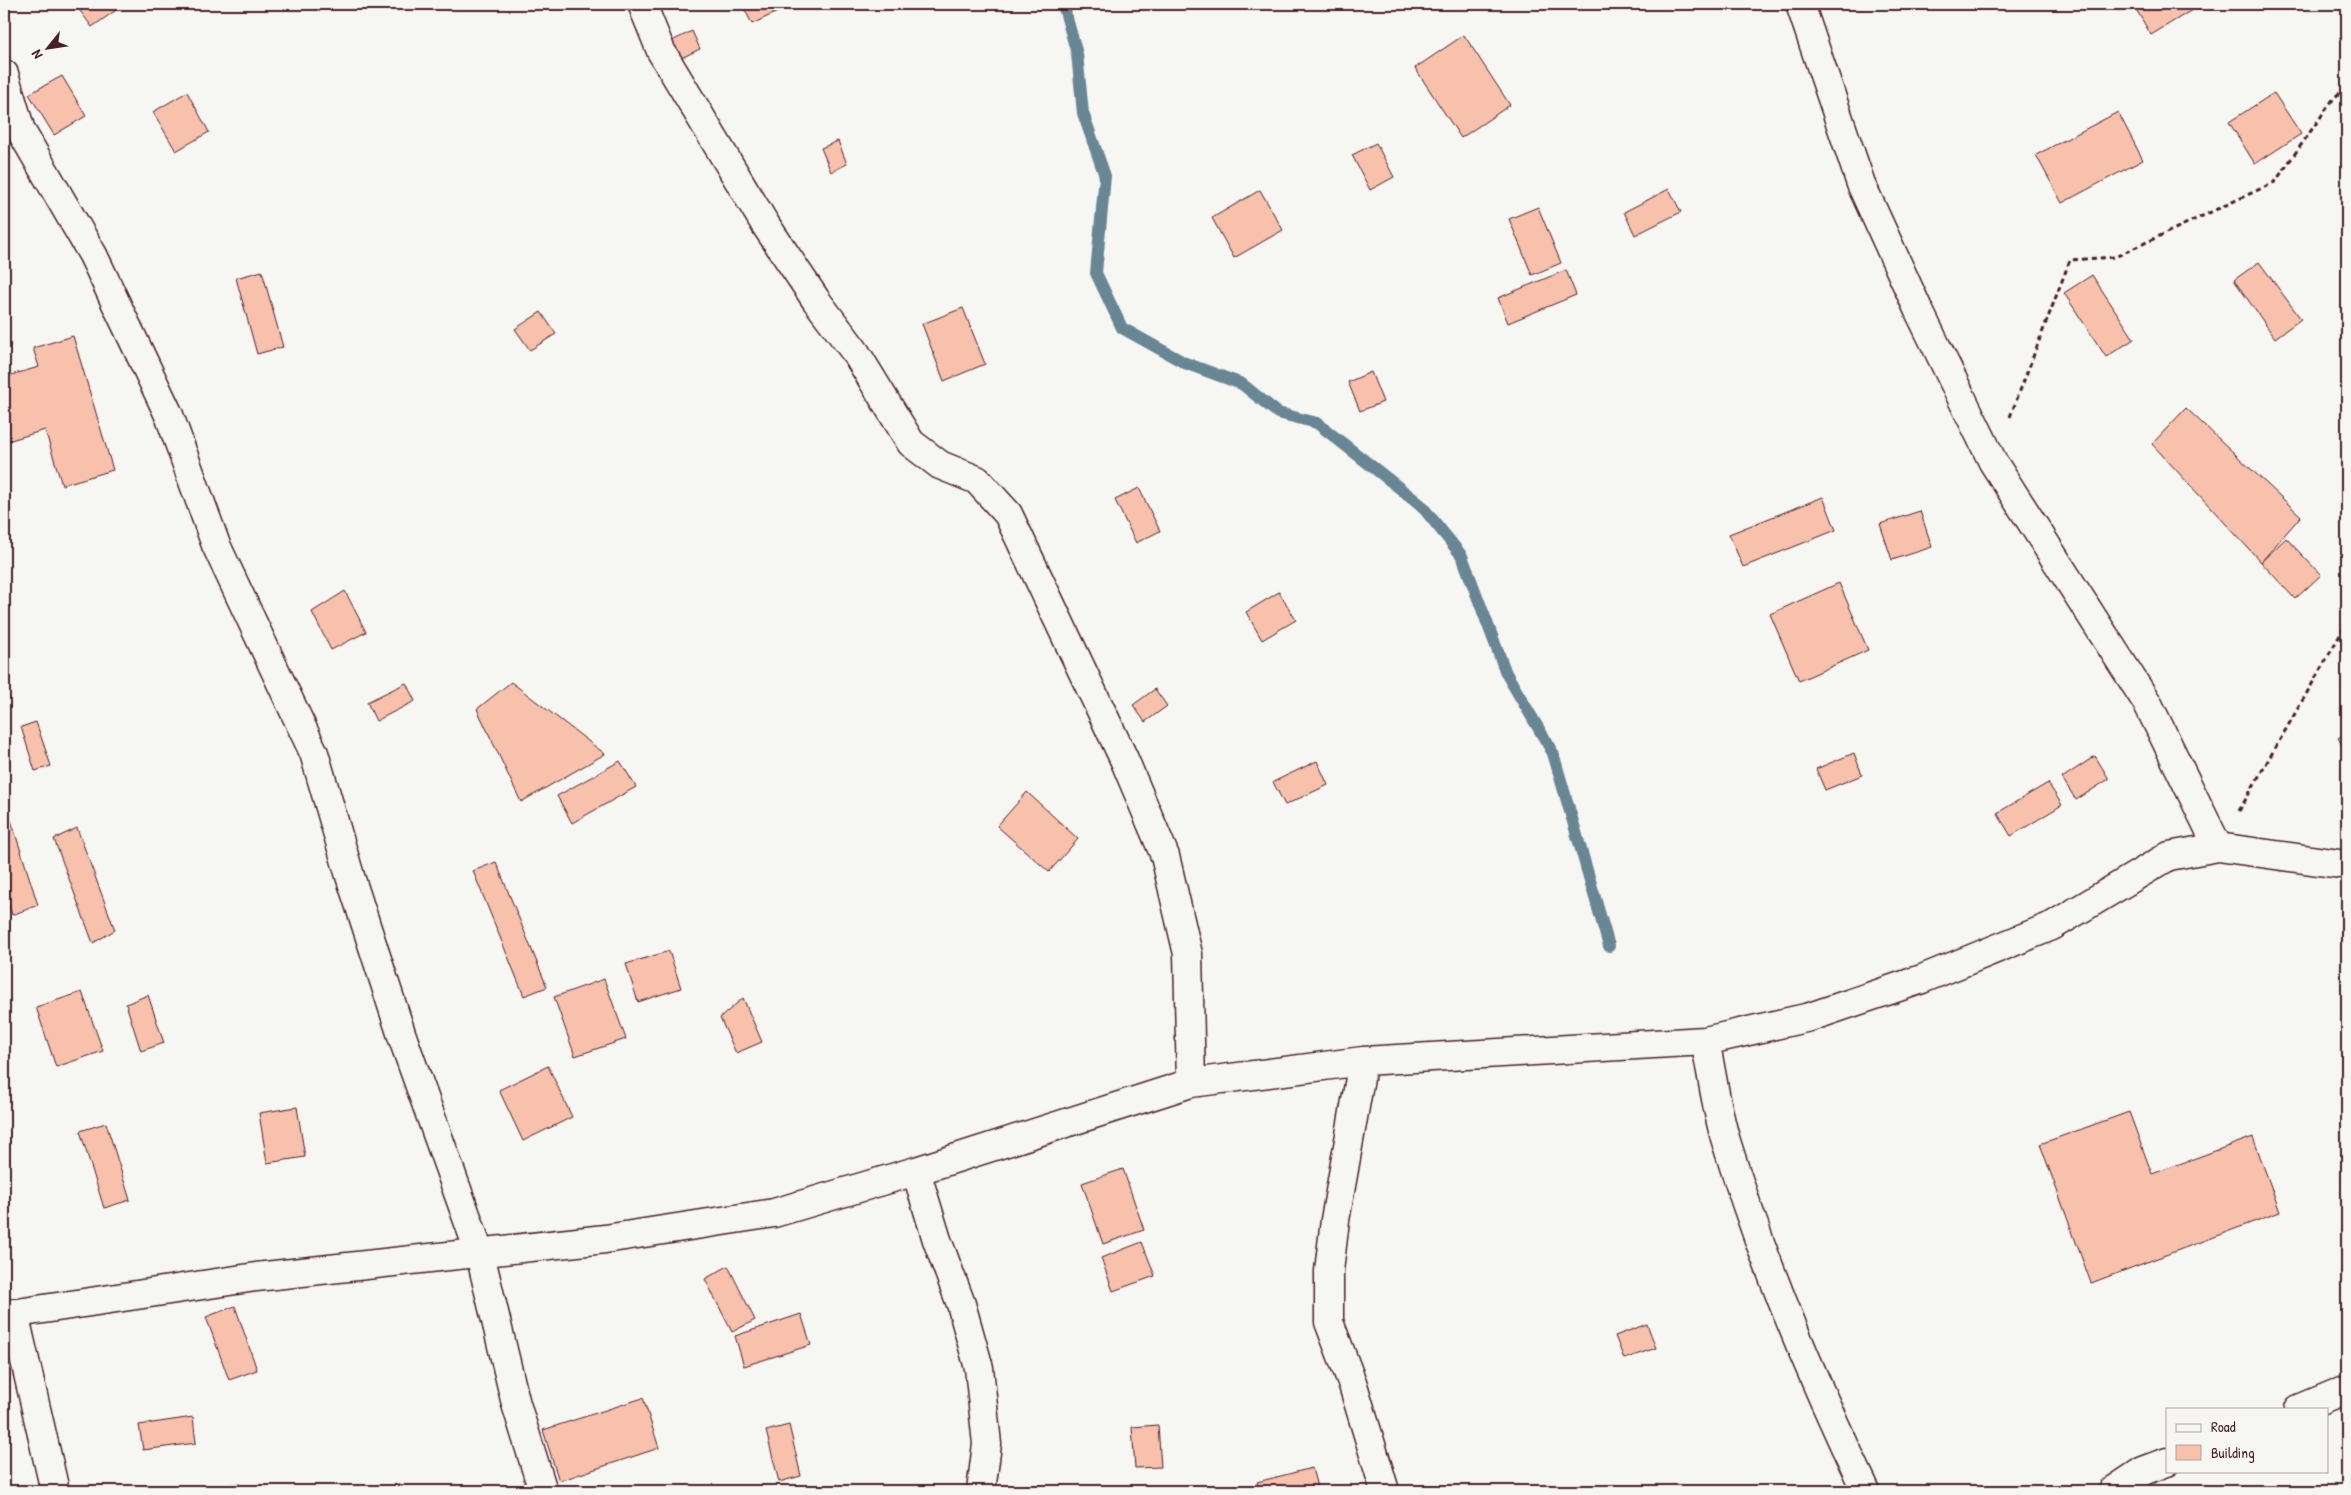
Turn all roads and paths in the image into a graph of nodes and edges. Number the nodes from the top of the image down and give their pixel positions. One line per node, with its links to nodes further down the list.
1 (642, 4): 12 (street)
2 (1800, 4): 6 (street)
3 (4, 74): 5 (street)
4 (2347, 86): 6 (path)
5 (13, 135): 14 (street)
6 (1993, 462): 8 (street)
7 (2347, 624): 8 (path)
8 (2218, 847): 9 (street); 10 (street)
9 (2347, 865)
10 (1705, 1041): 11 (street); 23 (street)
11 (1363, 1061): 12 (street); 22 (street)
12 (1190, 1083): 13 (street)
13 (916, 1171): 14 (street); 21 (street)
14 (480, 1254): 15 (street); 20 (street)
15 (9, 1314): 19 (street)
16 (2347, 1389): 17 (street)
17 (2301, 1408)
18 (2166, 1462): 24 (street)
19 (55, 1491)
20 (543, 1491)
21 (981, 1491)
22 (1385, 1491)
23 (1866, 1491)
24 (2113, 1491)

